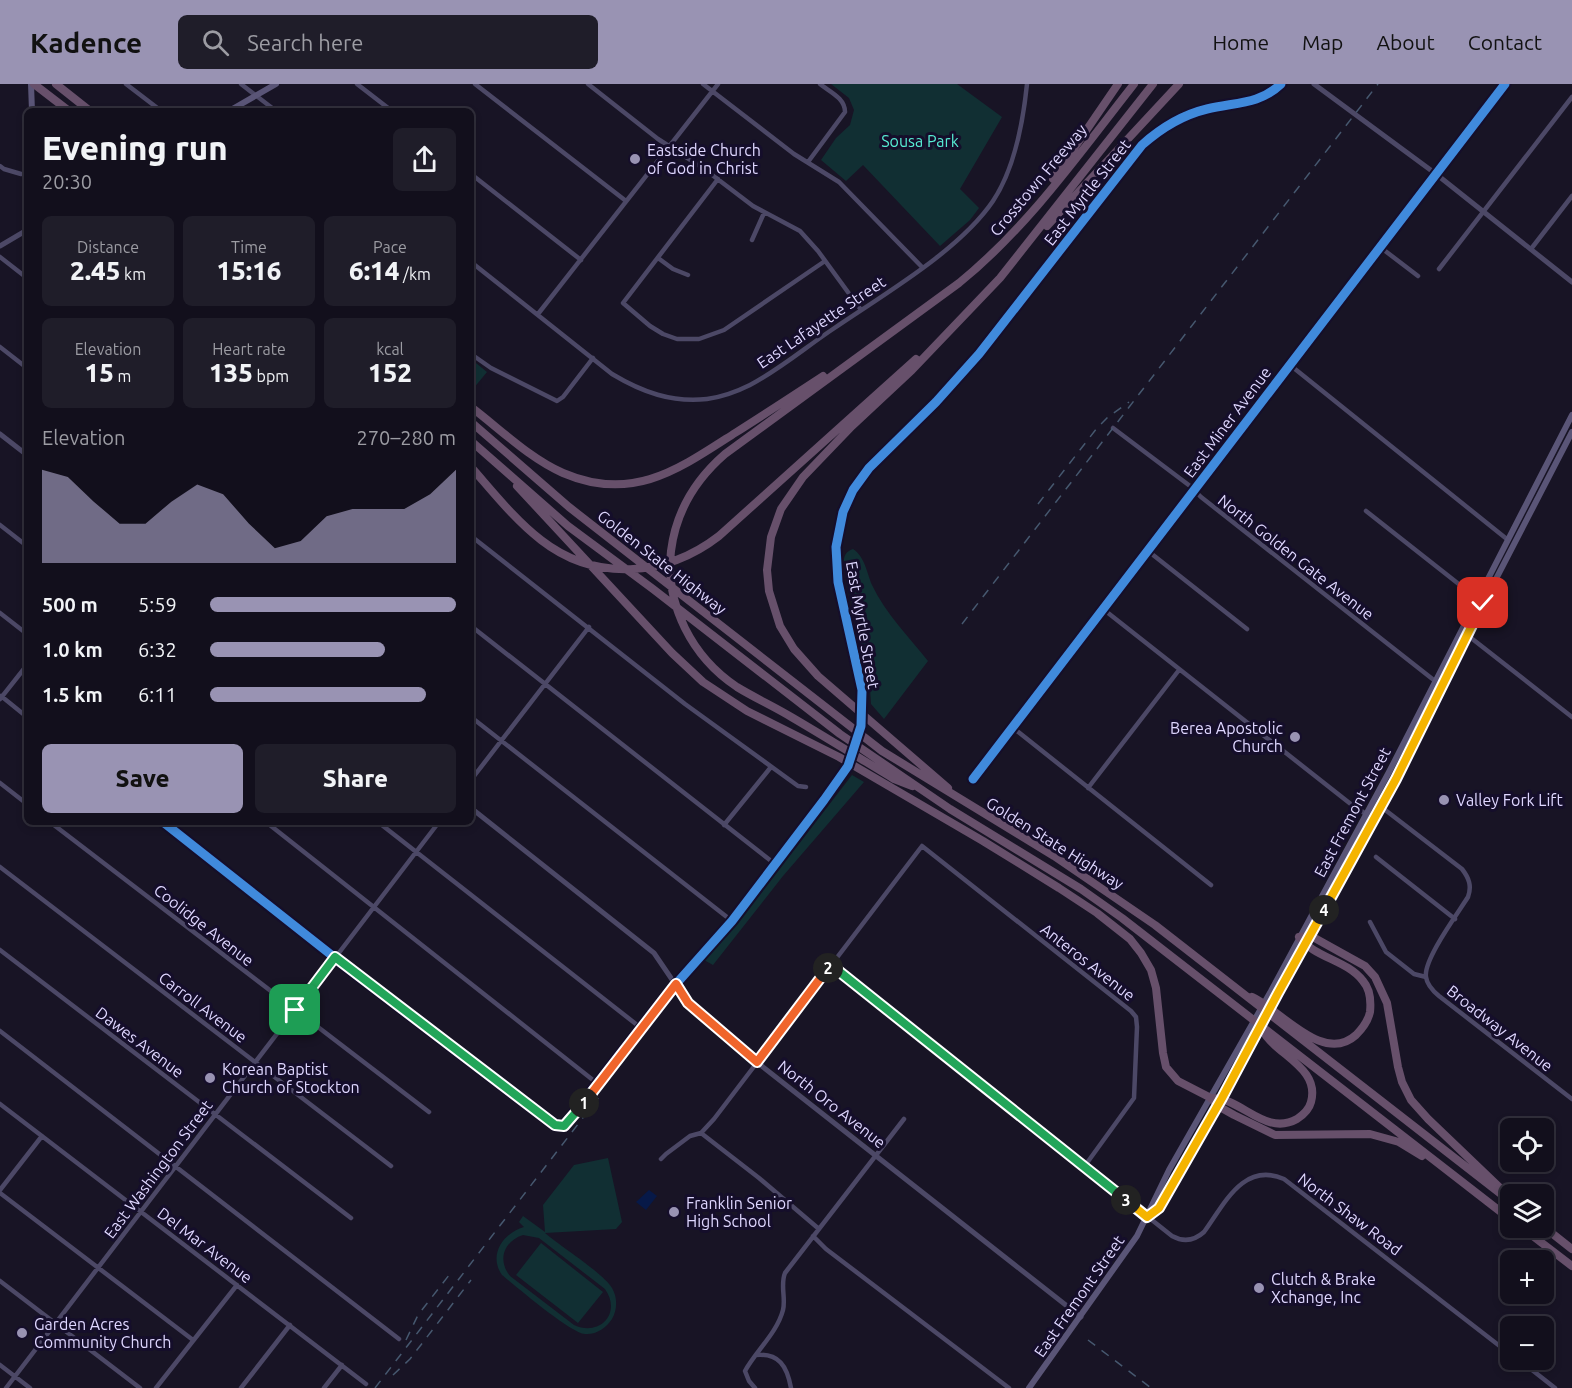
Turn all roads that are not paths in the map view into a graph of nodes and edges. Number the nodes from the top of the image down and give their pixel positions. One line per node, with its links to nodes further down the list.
1 (33, 84): 23 (main road); 24 (highway)
2 (56, 84): 25 (highway)
3 (126, 84): 26 (street)
4 (242, 84): 21 (street)
5 (276, 84): 21 (main road)
6 (357, 84): 29 (street)
7 (475, 84): 38 (street)
8 (588, 84): 30 (street)
9 (703, 84): 20 (street)
10 (718, 84): 20 (street)
11 (820, 84): 31 (street)
12 (1027, 84): 52 (street, East Lafayette Street)
13 (1118, 84): 41 (highway)
14 (1134, 84): 41 (highway, Crosstown Freeway)
15 (1153, 84): 53 (highway, Crosstown Freeway)
16 (1179, 84): 53 (highway)
17 (1281, 84): 124 (street, East Myrtle Street)
18 (1314, 84): 34 (street)
19 (1505, 84): 34 (street, East Miner Avenue)
20 (712, 91): 30 (street); 31 (street)
21 (255, 95): 27 (main road); 28 (street)
22 (1572, 97): 39 (street)
23 (32, 108)
24 (65, 108)
25 (86, 108)
26 (157, 108)
27 (234, 108)
28 (272, 108)
29 (388, 108)
30 (669, 147): 36 (street); 38 (street)
31 (808, 162): 52 (street)
32 (0, 166): 33 (street)
33 (21, 174)
34 (1436, 174): 39 (street); 45 (street, East Miner Avenue)
35 (474, 176): 49 (street)
36 (718, 179): 40 (street); 48 (street)
37 (1572, 196): 46 (street)
38 (626, 201): 49 (street)
39 (1484, 212): 46 (street); 54 (street)
40 (764, 213): 43 (street); 50 (street)
41 (1023, 223): 61 (highway, Crosstown Freeway)
42 (24, 232): 44 (street)
43 (752, 240)
44 (0, 246)
45 (1380, 247): 57 (street); 66 (street, East Miner Avenue)
46 (1532, 249): 58 (street)
47 (0, 257): 56 (street)
48 (658, 258): 50 (street); 55 (street)
49 (580, 260): 60 (street)
50 (825, 261): 59 (street)
51 (474, 264): 60 (street)
52 (922, 267): 59 (street, East Lafayette Street)
53 (1009, 267): 62 (highway, Crosstown Freeway)
54 (1439, 269)
55 (688, 275)
56 (24, 276)
57 (1418, 276)
58 (1572, 282)
59 (861, 310): 65 (street, East Lafayette Street)
60 (538, 314): 65 (street, East Lafayette Street)
61 (897, 327): 68 (highway); 109 (highway)
62 (945, 335): 76 (highway); 110 (highway)
63 (0, 347): 67 (street)
64 (474, 356): 65 (street)
65 (593, 358)
66 (1290, 365): 78 (street, East Miner Avenue); 82 (street)
67 (24, 367)
68 (474, 408)
69 (1572, 415): 82 (main road, East Fremont Street)
70 (474, 425): 110 (highway, Golden State Highway)
71 (1113, 428): 78 (street, North Golden Gate Avenue)
72 (1572, 432): 82 (main road, East Fremont Street)
73 (0, 434): 75 (street)
74 (474, 444): 77 (highway, Golden State Highway)
75 (24, 453)
76 (474, 471)
77 (516, 482): 109 (highway, Golden State Highway); 148 (highway)
78 (1194, 490): 84 (street, East Miner Avenue); 95 (street, North Golden Gate Avenue)
79 (1366, 511): 85 (street)
80 (0, 525): 83 (street)
81 (474, 538): 88 (street)
82 (1511, 542): 85 (main road, East Fremont Street)
83 (24, 544)
84 (1148, 551): 86 (street, East Miner Avenue); 90 (street)
85 (1480, 601): 92 (main road, East Fremont Street)
86 (1103, 609): 94 (street); 101 (street, East Miner Avenue)
87 (0, 613): 91 (street)
88 (589, 627): 96 (street); 103 (street)
89 (474, 628): 96 (street)
90 (1247, 629)
91 (24, 632)
92 (1464, 633): 95 (main road, East Fremont Street); 99 (street); 112 (main road, East Fremont Street)
93 (24, 669): 97 (street)
94 (1179, 670): 108 (street); 114 (street)
95 (1435, 681): 114 (main road, East Fremont Street)
96 (545, 683): 102 (street); 121 (street)
97 (1, 698): 98 (street)
98 (24, 715)
99 (1572, 717)
100 (474, 719): 102 (street)
101 (1012, 727): 105 (street, East Miner Avenue); 108 (street)
102 (501, 741): 104 (street); 129 (street)
103 (771, 767): 107 (street); 121 (street)
104 (474, 776)
105 (973, 779)
106 (0, 783): 111 (street)
107 (806, 786)
108 (1088, 788): 126 (street)
109 (926, 792): 142 (highway, Golden State Highway)
110 (963, 801): 140 (highway, Golden State Highway)
111 (24, 802)
112 (1380, 806): 115 (main road, East Fremont Street); 128 (street)
113 (474, 810): 138 (street, North Oro Avenue)
114 (1366, 814): 115 (main road); 132 (main road, East Fremont Street)
115 (1374, 819): 131 (main road, East Fremont Street)
116 (54, 825): 141 (street, Coolidge Avenue)
117 (167, 825): 135 (street)
118 (270, 825): 127 (street)
119 (382, 825): 122 (street)
120 (437, 825): 122 (street, East Washington Street)
121 (724, 825): 124 (street)
122 (416, 852): 127 (street, East Washington Street); 143 (street)
123 (1376, 857): 128 (street)
124 (775, 864): 129 (street, East Myrtle Street)
125 (0, 867): 145 (street, Carroll Avenue)
126 (1211, 885)
127 (374, 907): 135 (street, East Washington Street); 147 (street)
128 (1455, 919): 137 (street)
129 (732, 921): 138 (street, East Myrtle Street)
130 (1370, 922): 137 (street)
131 (1311, 936): 132 (highway); 133 (main road, East Fremont Street); 164 (highway)
132 (1299, 937): 133 (highway); 139 (main road, East Fremont Street)
133 (1306, 945): 139 (main road, East Fremont Street); 140 (highway)
134 (0, 950): 154 (street, Dawes Avenue)
135 (335, 957): 141 (street, East Washington Street); 147 (street, East Myrtle Street)
136 (831, 965): 146 (street); 162 (street); 162 (street, Anteros Avenue)
137 (1425, 977): 150 (street, Broadway Avenue)
138 (676, 984): 143 (street, East Myrtle Street); 146 (street, North Oro Avenue)
139 (1274, 992): 148 (main road, East Fremont Street); 149 (main road, East Fremont Street)
140 (1240, 993): 166 (highway, Golden State Highway)
141 (295, 1010): 145 (street, East Washington Street); 153 (street, Coolidge Avenue)
142 (1259, 1024): 149 (highway); 163 (highway, Golden State Highway)
143 (641, 1028): 147 (street, East Myrtle Street)
144 (0, 1031): 161 (street)
145 (255, 1062): 154 (street, East Washington Street); 160 (street, Carroll Avenue)
146 (757, 1062): 156 (street); 158 (street, North Oro Avenue)
147 (598, 1084)
148 (1211, 1098): 149 (highway); 152 (highway); 169 (main road, East Fremont Street)
149 (1222, 1098): 152 (main road, East Fremont Street)
150 (1572, 1099)
151 (0, 1104): 157 (street, Del Mar Avenue)
152 (1218, 1106): 163 (highway); 169 (main road, East Fremont Street)
153 (429, 1112)
154 (215, 1114): 161 (street, East Washington Street); 170 (street, Dawes Avenue)
155 (904, 1119): 158 (street)
156 (701, 1133): 159 (street); 171 (street)
157 (42, 1136): 165 (street); 168 (street, Del Mar Avenue)
158 (876, 1156): 171 (street); 180 (street, North Oro Avenue)
159 (661, 1159)
160 (391, 1166)
161 (176, 1167): 168 (street, East Washington Street); 183 (street)
162 (1084, 1167): 169 (street)
163 (1473, 1189): 167 (highway, Golden State Highway)
164 (1500, 1190)
165 (0, 1192): 177 (street)
166 (1500, 1192)
167 (1500, 1211)
168 (141, 1212): 177 (street, East Washington Street); 179 (street, Del Mar Avenue)
169 (1147, 1217): 180 (main road, East Fremont Street); 185 (street, North Shaw Road)
170 (351, 1218)
171 (819, 1229): 173 (street)
172 (1554, 1235): 175 (highway)
173 (813, 1236): 186 (street); 200 (street)
174 (1535, 1238): 176 (highway)
175 (1572, 1249)
176 (1572, 1266)
177 (98, 1268): 181 (street, East Washington Street); 184 (street)
178 (0, 1281): 181 (street)
179 (237, 1284): 182 (street, Del Mar Avenue); 184 (street)
180 (1082, 1317): 201 (main road, East Fremont Street)
181 (56, 1323): 190 (street, East Washington Street); 194 (street)
182 (290, 1325): 188 (street, Del Mar Avenue); 196 (street)
183 (399, 1339)
184 (192, 1340): 195 (street)
185 (1500, 1346)
186 (756, 1355): 198 (street); 199 (street)
187 (0, 1365): 190 (street)
188 (342, 1365): 191 (street, Del Mar Avenue); 197 (street)
189 (1532, 1370): 202 (street)
190 (15, 1377): 192 (street, East Washington Street); 193 (street)
191 (366, 1384)
192 (6, 1388)
193 (30, 1388)
194 (140, 1388)
195 (156, 1388)
196 (241, 1388)
197 (324, 1388)
198 (755, 1388)
199 (791, 1388)
200 (1009, 1388)
201 (1029, 1388)
202 (1555, 1388)

